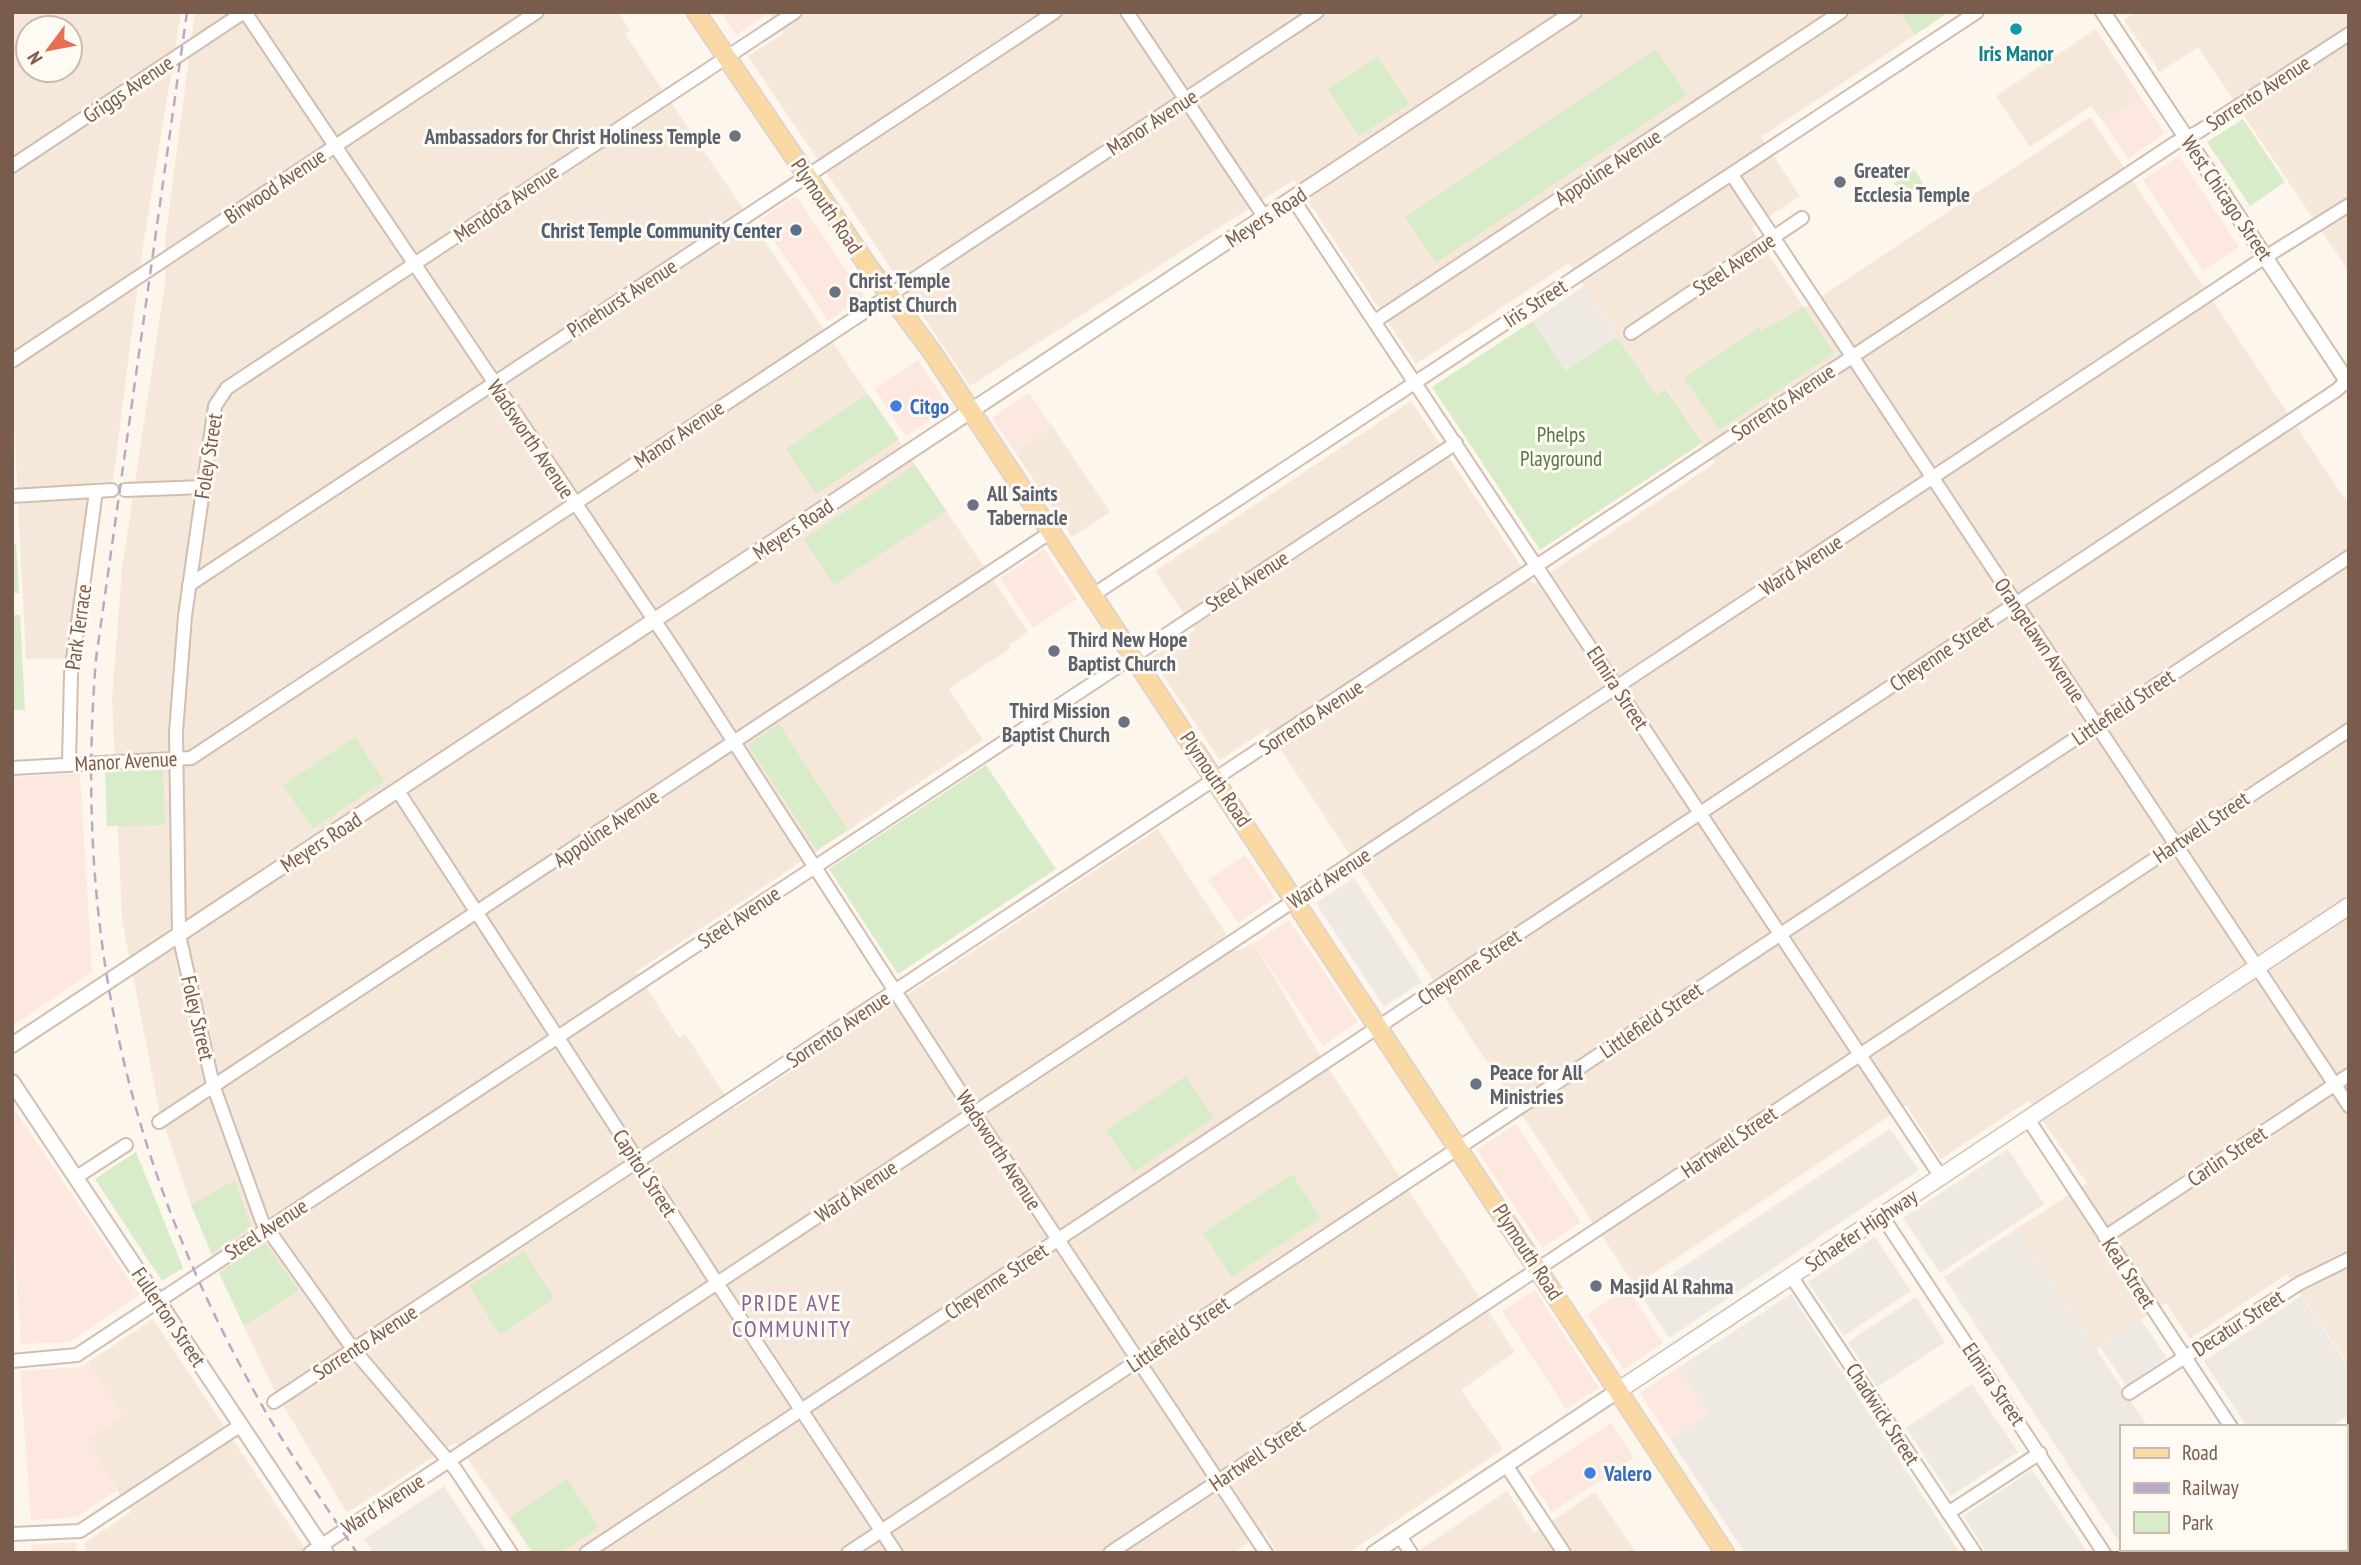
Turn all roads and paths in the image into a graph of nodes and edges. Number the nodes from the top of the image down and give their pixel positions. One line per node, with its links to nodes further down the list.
1 (244, 12): 17 (street, Wadsworth Avenue); 18 (street, Griggs Avenue)
2 (537, 12): 17 (street, Birwood Avenue)
3 (696, 12): 14 (main road, Plymouth Road)
4 (794, 12): 14 (street, Mendota Avenue)
5 (1055, 12): 20 (street, Pinehurst Avenue)
6 (1127, 12): 15 (street)
7 (1317, 12): 15 (street, Manor Avenue)
8 (1574, 12): 12 (street, Meyers Road)
9 (1841, 12): 29 (street, Appoline Avenue)
10 (1977, 12): 19 (street, Iris Street)
11 (2107, 14): 16 (street, West Chicago Street)
12 (1555, 17): 21 (street, Meyers Road)
13 (2349, 34): 16 (street, Sorrento Avenue)
14 (727, 57): 20 (main road, Plymouth Road); 27 (street, Mendota Avenue)
15 (1186, 99): 23 (street); 28 (street, Manor Avenue)
16 (2187, 137): 26 (street, West Chicago Street); 31 (street, Sorrento Avenue)
17 (335, 146): 27 (street, Wadsworth Avenue); 32 (street, Birwood Avenue)
18 (12, 166)
19 (1732, 175): 25 (street, Orangelawn Avenue); 33 (street, Iris Street)
20 (807, 176): 28 (main road, Plymouth Road); 35 (street, Pinehurst Avenue)
21 (1293, 199): 23 (street, Meyers Road); 29 (street, Elmira Street)
22 (2349, 205): 26 (street, Ward Avenue)
23 (1265, 218): 37 (street, Meyers Road)
24 (1802, 218): 25 (street, Steel Avenue)
25 (1774, 237): 30 (street, Steel Avenue); 31 (street, Orangelawn Avenue)
26 (2266, 257): 34 (street, West Chicago Street); 39 (street, Ward Avenue)
27 (414, 264): 35 (street, Wadsworth Avenue); 36 (street, Mendota Avenue)
28 (889, 295): 37 (main road, Plymouth Road); 43 (street, Manor Avenue)
29 (1375, 321): 33 (street, Elmira Street)
30 (1631, 333)
31 (1853, 355): 39 (street, Orangelawn Avenue); 46 (street, Sorrento Avenue)
32 (12, 361)
33 (1415, 381): 38 (street, Elmira Street); 48 (street, Iris Street)
34 (2348, 381): 49 (street, Cheyenne Street)
35 (494, 383): 43 (street, Wadsworth Avenue); 47 (street, Pinehurst Avenue)
36 (219, 396): 40 (street, Foley Street)
37 (971, 411): 44 (main road, Plymouth Road); 50 (street, Meyers Road)
38 (1456, 443): 46 (street, Elmira Street); 51 (street, Steel Avenue)
39 (1934, 477): 49 (street, Orangelawn Avenue); 52 (street, Ward Avenue)
40 (203, 486): 41 (street); 47 (street, Foley Street)
41 (96, 491): 42 (street); 57 (street, Park Terrace)
42 (12, 495)
43 (575, 503): 50 (street, Wadsworth Avenue); 56 (street, Manor Avenue)
44 (1052, 532): 48 (main road, Plymouth Road); 55 (street, Appoline Avenue)
45 (2349, 557): 53 (street, Littlefield Street)
46 (1538, 566): 52 (street, Elmira Street); 59 (street, Sorrento Avenue)
47 (190, 585): 56 (street, Foley Street)
48 (1093, 595): 51 (main road, Plymouth Road)
49 (2015, 604): 53 (street, Orangelawn Avenue); 61 (street, Cheyenne Street)
50 (654, 621): 55 (street, Wadsworth Avenue); 60 (street, Meyers Road)
51 (1134, 656): 59 (main road, Plymouth Road); 63 (street, Steel Avenue)
52 (1617, 687): 61 (street, Elmira Street); 64 (street, Ward Avenue)
53 (2096, 724): 62 (street, Orangelawn Avenue); 67 (street, Littlefield Street)
54 (2349, 730): 62 (street, Hartwell Street)
55 (734, 743): 63 (street, Wadsworth Avenue); 66 (street, Appoline Avenue)
56 (177, 760): 57 (street, Manor Avenue); 68 (street, Foley Street)
57 (69, 763): 58 (street, Manor Avenue)
58 (12, 768)
59 (1216, 779): 64 (main road, Plymouth Road); 70 (street, Sorrento Avenue)
60 (398, 791): 66 (street, Capitol Street); 68 (street, Meyers Road)
61 (1700, 814): 67 (street, Elmira Street); 71 (street, Cheyenne Street)
62 (2176, 844): 69 (street, Orangelawn Avenue); 74 (street, Hartwell Street)
63 (815, 867): 70 (street, Wadsworth Avenue); 72 (street, Steel Avenue)
64 (1296, 900): 71 (main road, Plymouth Road); 80 (street, Ward Avenue)
65 (2349, 906): 69 (main road, Schaefer Highway)
66 (477, 914): 72 (street, Capitol Street); 78 (street, Appoline Avenue)
67 (1780, 934): 74 (street, Elmira Street); 84 (street, Littlefield Street)
68 (180, 935): 73 (street, Meyers Road); 78 (street, Foley Street)
69 (2257, 967): 77 (street, Orangelawn Avenue); 81 (main road, Schaefer Highway)
70 (895, 991): 80 (street, Wadsworth Avenue); 85 (street, Sorrento Avenue)
71 (1380, 1027): 84 (main road, Plymouth Road); 91 (street, Cheyenne Street)
72 (557, 1038): 85 (street, Capitol Street); 89 (street, Steel Avenue)
73 (12, 1045)
74 (1860, 1055): 86 (street, Elmira Street); 93 (street, Hartwell Street)
75 (2349, 1075): 77 (street, Carlin Street)
76 (12, 1082): 87 (street, Fullerton Street)
77 (2335, 1084): 79 (street, Orangelawn Avenue); 90 (street, Carlin Street)
78 (214, 1086): 82 (street, Appoline Avenue); 89 (street, Foley Street)
79 (2349, 1106)
80 (974, 1113): 91 (street, Wadsworth Avenue); 95 (street, Ward Avenue)
81 (2028, 1119): 86 (main road, Schaefer Highway); 90 (street, Keal Street)
82 (159, 1122)
83 (126, 1145): 87 (street)
84 (1459, 1148): 93 (main road, Plymouth Road); 99 (street, Littlefield Street)
85 (638, 1162): 95 (street, Capitol Street); 97 (street, Sorrento Avenue)
86 (1941, 1177): 88 (main road, Schaefer Highway)
87 (75, 1178): 96 (street, Fullerton Street)
88 (1882, 1216): 94 (main road, Schaefer Highway); 107 (street, Elmira Street)
89 (267, 1228): 96 (street, Steel Avenue); 97 (street, Foley Street)
90 (2105, 1237): 98 (street, Keal Street)
91 (1058, 1240): 99 (street, Wadsworth Avenue); 104 (street, Cheyenne Street)
92 (2349, 1259): 98 (street, Decatur Street)
93 (1539, 1268): 101 (main road, Plymouth Road); 110 (street, Hartwell Street)
94 (1791, 1276): 101 (main road, Schaefer Highway); 111 (street, Chadwick Street)
95 (717, 1283): 104 (street, Capitol Street); 108 (street, Ward Avenue)
96 (158, 1300): 100 (street, Steel Avenue); 105 (street, Fullerton Street)
97 (353, 1349): 103 (street, Sorrento Avenue); 108 (street, Foley Street)
98 (2185, 1358): 102 (street, Decatur Street); 106 (street, Keal Street)
99 (1138, 1360): 110 (street, Wadsworth Avenue); 112 (street, Littlefield Street)
100 (12, 1361)
101 (1619, 1391): 109 (street, Schaefer Highway); 125 (main road, Plymouth Road)
102 (2129, 1393)
103 (274, 1402)
104 (801, 1410): 112 (street, Capitol Street); 117 (street, Cheyenne Street)
105 (241, 1425): 113 (street); 115 (street, Fullerton Street)
106 (2230, 1425)
107 (2040, 1453): 111 (street); 127 (street, Elmira Street)
108 (449, 1462): 115 (street, Ward Avenue); 116 (street, Foley Street)
109 (1506, 1465): 114 (street, Schaefer Highway); 124 (street)
110 (1219, 1481): 120 (street, Hartwell Street); 121 (street, Wadsworth Avenue)
111 (1948, 1513): 126 (street, Chadwick Street)
112 (881, 1531): 118 (street, Littlefield Street); 119 (street, Capitol Street)
113 (12, 1534)
114 (1400, 1535): 122 (street, Schaefer Highway); 123 (street)
115 (319, 1550)
116 (511, 1553)
117 (586, 1553)
118 (848, 1553)
119 (895, 1553)
120 (1110, 1553)
121 (1266, 1553)
122 (1374, 1553)
123 (1411, 1553)
124 (1564, 1553)
125 (1725, 1553)
126 (1975, 1553)
127 (2104, 1553)

